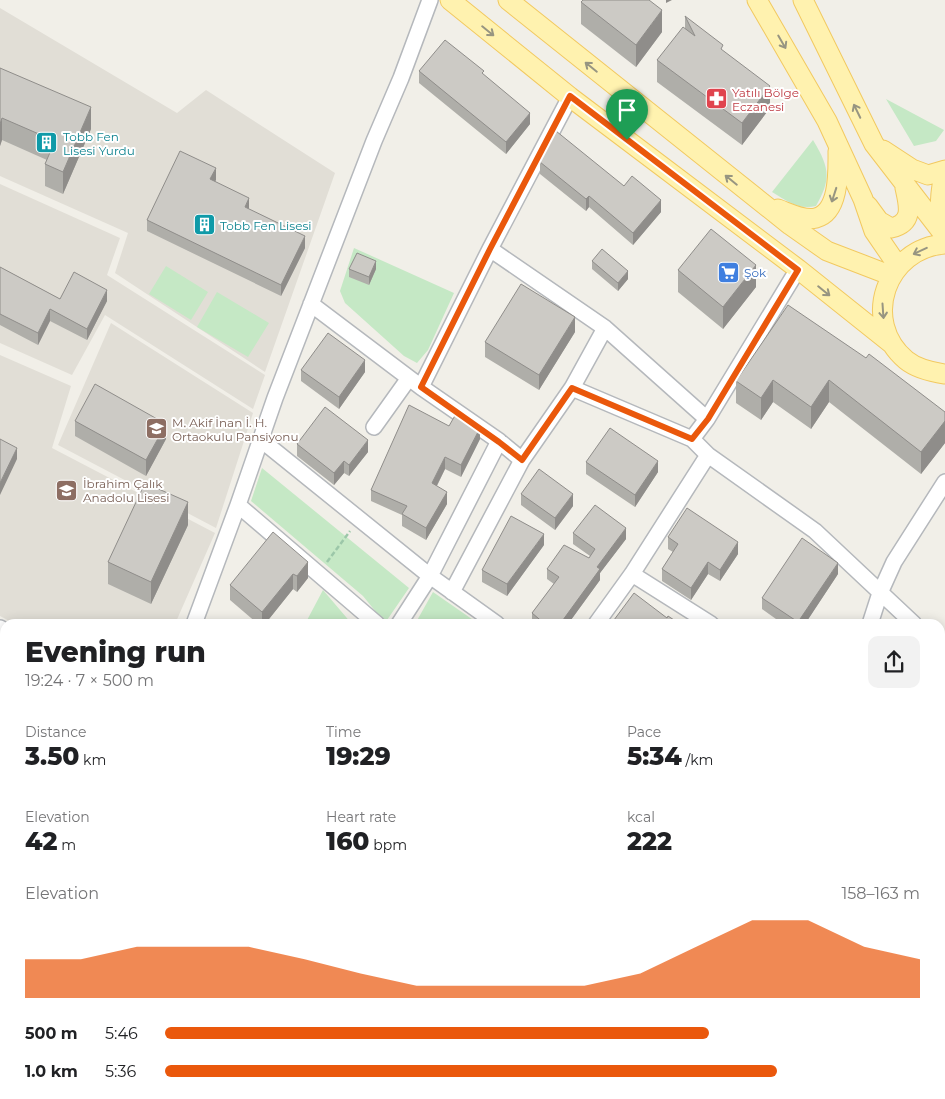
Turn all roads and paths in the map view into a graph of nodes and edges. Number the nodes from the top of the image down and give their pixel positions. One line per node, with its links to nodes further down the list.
1 (430, 0): 19 (street)
2 (450, 0): 6 (main road, one-way to 6)
3 (508, 0): 12 (main road, one-way to 3)
4 (757, 0): 8 (main road, one-way to 8)
5 (809, 4): 7 (main road, one-way to 5)
6 (570, 96): 16 (street); 17 (main road)
7 (874, 144): 9 (main road); 10 (main road)
8 (838, 147): 11 (main road); 12 (main road, one-way to 12)
9 (945, 171): 13 (main road)
10 (904, 184): 11 (main road); 14 (main road)
11 (863, 199): 18 (main road)
12 (756, 200): 18 (main road)
13 (945, 229)
14 (945, 236)
15 (945, 244): 18 (main road, one-way to 18)
16 (490, 249): 20 (street); 24 (street)
17 (798, 270): 21 (main road, one-way to 21); 27 (street)
18 (895, 271): 21 (main road, one-way to 21)
19 (311, 304): 24 (street); 29 (street)
20 (604, 328): 26 (street); 27 (street)
21 (892, 344): 22 (main road)
22 (926, 371): 23 (main road); 25 (main road)
23 (945, 374)
24 (415, 383): 28 (street); 31 (street)
25 (945, 385)
26 (572, 388): 30 (street); 33 (street)
27 (708, 419): 30 (street)
28 (374, 428)
29 (260, 439): 35 (street); 36 (street)
30 (692, 439): 32 (street)
31 (499, 442): 33 (street); 39 (street)
32 (708, 455): 38 (street); 41 (street)
33 (522, 460): 40 (street)
34 (945, 482): 41 (street)
35 (238, 505): 37 (street); 42 (street)
36 (360, 519): 37 (path); 39 (street)
37 (318, 574): 43 (street)
38 (632, 574): 46 (street); 47 (street)
39 (430, 576): 40 (street); 44 (street)
40 (452, 592): 45 (street)
41 (880, 593): 48 (street); 49 (street)
42 (196, 619)
43 (371, 619)
44 (402, 619)
45 (490, 619)
46 (600, 619)
47 (702, 619)
48 (872, 619)
49 (909, 619)

